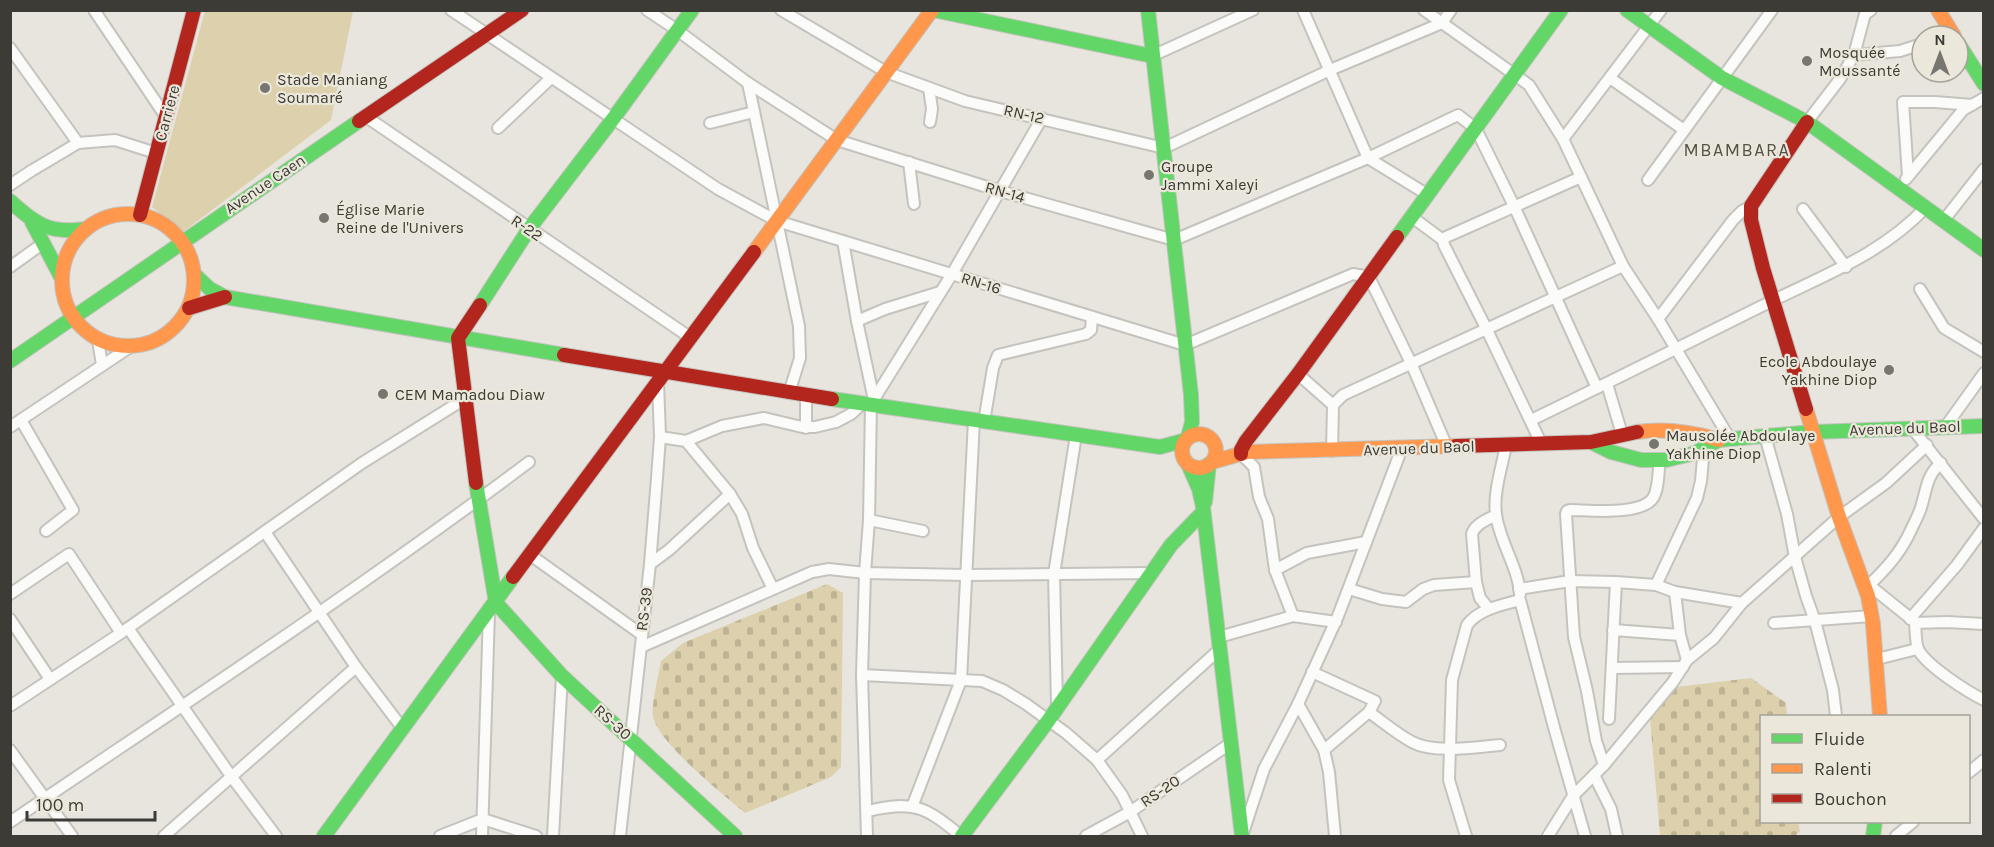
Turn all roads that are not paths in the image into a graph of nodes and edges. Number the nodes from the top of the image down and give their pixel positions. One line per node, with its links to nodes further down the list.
1 (94, 10): 43 (street)
2 (194, 10): 43 (main road, Carriere)
3 (452, 10): 24 (street, RN-16)
4 (522, 10): 24 (main road, Avenue Caen)
5 (647, 10): 23 (street, RN-14)
6 (692, 10): 23 (main road)
7 (781, 10): 31 (street, RN-12)
8 (932, 10): 28 (main road); 31 (main road)
9 (1148, 10): 28 (main road)
10 (1253, 10): 28 (street)
11 (1303, 10): 30 (street)
12 (1424, 10): 20 (street)
13 (1451, 10): 20 (street)
14 (1561, 10): 32 (main road)
15 (1627, 10): 22 (main road)
16 (1661, 10): 22 (street)
17 (1938, 10): 21 (main road)
18 (1771, 11): 35 (street)
19 (1863, 12): 27 (street)
20 (1442, 23): 30 (street); 32 (street)
21 (1947, 24)
22 (1650, 27): 34 (street); 35 (main road)
23 (677, 30): 36 (street, RN-14); 45 (main road)
24 (488, 35): 33 (street, RN-16); 42 (main road, Avenue Caen)
25 (10, 48): 54 (street)
26 (1910, 48): 27 (street)
27 (1854, 55): 47 (street)
28 (1152, 56): 55 (main road)
29 (1970, 63): 37 (main road)
30 (1330, 70): 55 (street); 57 (street)
31 (886, 72): 38 (street, RN-12); 53 (main road)
32 (1515, 75): 50 (main road); 52 (street)
33 (551, 78): 45 (street, RN-16); 49 (street)
34 (1610, 78): 51 (street); 52 (street)
35 (1722, 78): 47 (main road); 51 (street)
36 (748, 83): 41 (street); 53 (street, RN-14)
37 (1983, 84)
38 (929, 88): 44 (street, RN-12); 46 (street)
39 (1983, 98): 40 (street)
40 (1972, 105): 62 (street); 62 (street)
41 (754, 112): 48 (street); 75 (street)
42 (365, 116): 78 (street, R-22); 81 (main road, Avenue Caen)
43 (166, 117): 56 (main road, Carriere)
44 (1042, 118): 55 (street, RN-12); 64 (street)
45 (613, 119): 75 (street, RN-16); 78 (main road)
46 (930, 122)
47 (1807, 122): 62 (main road); 69 (main road)
48 (710, 123)
49 (498, 128)
50 (1476, 129): 57 (street); 65 (main road); 68 (street)
51 (1684, 130): 61 (street)
52 (1563, 139): 60 (street)
53 (837, 140): 58 (street, RN-14); 75 (main road)
54 (78, 143): 56 (street); 63 (street)
55 (1164, 148): 79 (main road)
56 (156, 153): 72 (main road, Carriere)
57 (1368, 158): 65 (street); 79 (street)
58 (909, 162): 64 (street, RN-14); 67 (street)
59 (1983, 169): 74 (street)
60 (1581, 177): 68 (street); 86 (street)
61 (1648, 180)
62 (1904, 182): 70 (main road)
63 (10, 185)
64 (1000, 191): 79 (street, RN-14); 88 (street)
65 (1428, 195): 73 (main road)
66 (10, 201): 76 (main road)
67 (914, 204)
68 (1514, 206): 80 (street); 95 (street)
69 (1751, 206): 96 (main road); 100 (street)
70 (1926, 207): 74 (main road); 87 (street)
71 (1803, 209): 87 (street)
72 (140, 215): 77 (main road); 81 (main road)
73 (1413, 217): 80 (street); 91 (main road)
74 (1944, 220): 84 (main road)
75 (777, 221): 82 (street, RN-16); 104 (main road); 117 (street)
76 (33, 222): 77 (main road); 83 (main road)
77 (86, 229): 90 (main road)
78 (529, 229): 103 (main road); 104 (street, R-22)
79 (1174, 240): 106 (main road)
80 (1443, 240): 102 (street)
81 (182, 241): 89 (main road); 98 (main road, Avenue Caen)
82 (843, 241): 88 (street, RN-16); 101 (street)
83 (42, 244): 85 (street); 90 (main road)
84 (1983, 250)
85 (10, 267)
86 (1623, 267): 95 (street); 100 (street)
87 (1846, 267): 96 (street)
88 (952, 274): 93 (street); 99 (street, RN-16)
89 (195, 275): 94 (main road); 97 (main road)
90 (61, 277): 98 (main road)
91 (1369, 277): 106 (street); 111 (street); 114 (main road)
92 (1920, 289): 109 (street)
93 (940, 292): 101 (street); 121 (street)
94 (225, 297): 97 (main road); 103 (main road)
95 (1555, 297): 102 (street); 116 (street)
96 (1774, 300): 108 (street); 131 (main road)
97 (189, 308): 107 (main road)
98 (72, 317): 105 (main road); 110 (main road, Avenue Caen)
99 (1092, 317): 106 (street, RN-16); 125 (street)
100 (1658, 319): 108 (street)
101 (856, 321): 121 (street)
102 (1486, 328): 111 (street); 124 (street)
103 (458, 338): 115 (main road); 120 (main road)
104 (691, 338): 115 (main road)
105 (98, 340): 107 (main road); 112 (street)
106 (1185, 345): 119 (main road)
107 (130, 347): 112 (street)
108 (1676, 349): 116 (street); 138 (street)
109 (1983, 352)
110 (10, 361)
111 (1411, 363): 122 (street); 145 (street)
112 (102, 365): 123 (street)
113 (1983, 373): 126 (street)
114 (1298, 374): 122 (street); 149 (main road)
115 (662, 377): 117 (main road); 135 (street, RS-39); 167 (main road)
116 (1602, 386): 124 (street); 132 (street)
117 (789, 393): 118 (main road)
118 (806, 395): 121 (main road); 129 (street)
119 (1191, 395): 136 (main road); 137 (main road)
120 (466, 398): 156 (main road); 165 (street)
121 (869, 402): 125 (main road); 129 (street); 161 (street)
122 (1334, 405): 148 (street)
123 (21, 420): 128 (street); 163 (street)
124 (1531, 420): 141 (street)
125 (979, 421): 133 (main road); 174 (street)
126 (1946, 426): 127 (main road, Avenue du Baol); 130 (main road, Avenue du Baol)
127 (1983, 426)
128 (10, 427)
129 (806, 428): 139 (street)
130 (1912, 428): 131 (main road, Avenue du Baol); 143 (street)
131 (1813, 432): 134 (main road, Avenue du Baol); 159 (main road)
132 (1622, 434): 138 (main road, Avenue du Baol); 140 (main road, Avenue du Baol)
133 (1076, 435): 144 (main road); 173 (street)
134 (1765, 436): 138 (main road, Avenue du Baol); 168 (street)
135 (660, 437): 139 (street); 169 (street, RS-39)
136 (1211, 438): 137 (main road); 149 (main road); 153 (main road)
137 (1187, 439): 144 (main road); 152 (main road)
138 (1724, 440): 147 (main road, Avenue du Baol)
139 (686, 441): 155 (street)
140 (1591, 442): 141 (main road, Avenue du Baol); 150 (main road, Avenue du Baol)
141 (1541, 443): 142 (main road, Avenue du Baol)
142 (1506, 445): 145 (main road, Avenue du Baol); 158 (street)
143 (1927, 445): 154 (street); 159 (street)
144 (1160, 447): 152 (main road)
145 (1447, 447): 146 (main road, Avenue du Baol)
146 (1402, 448): 148 (main road, Avenue du Baol); 166 (street)
147 (1704, 448): 150 (main road, Avenue du Baol); 179 (street)
148 (1332, 451): 149 (main road, Avenue du Baol)
149 (1243, 452): 153 (main road); 170 (street)
150 (1660, 460): 175 (street)
151 (529, 462): 156 (street)
152 (1187, 462): 153 (main road); 157 (main road)
153 (1211, 463): 157 (main road)
154 (1941, 463): 160 (street); 178 (street)
155 (729, 494): 169 (street); 180 (street)
156 (478, 500): 187 (main road); 189 (street)
157 (1203, 510): 172 (main road); 202 (main road)
158 (1496, 515): 176 (street); 182 (street)
159 (1839, 517): 168 (street); 178 (main road)
160 (1983, 519)
161 (869, 520): 164 (street); 171 (street)
162 (1983, 528): 194 (street)
163 (46, 531)
164 (924, 531)
165 (265, 532): 189 (street); 198 (street)
166 (1366, 542): 170 (street); 181 (street)
167 (529, 554): 187 (main road); 200 (street)
168 (1795, 557): 186 (street); 193 (street)
169 (650, 564): 200 (street, RS-39)
170 (1275, 570): 190 (street)
171 (865, 573): 174 (street); 180 (street); 210 (street)
172 (1152, 573): 173 (street); 218 (main road)
173 (1054, 574): 174 (street); 218 (street)
174 (966, 575): 213 (street)
175 (1570, 581): 177 (street); 182 (street); 233 (street)
176 (1476, 582): 181 (street); 188 (street)
177 (1616, 582): 179 (street); 199 (street)
178 (1865, 582): 191 (main road); 194 (street)
179 (1656, 585): 183 (street)
180 (773, 589): 203 (street)
181 (1349, 589): 195 (street)
182 (1520, 589): 185 (street)
183 (1675, 592): 186 (street); 201 (street)
184 (10, 594): 198 (street)
185 (1520, 600): 188 (street); 237 (street)
186 (1742, 603): 206 (street)
187 (492, 607): 211 (main road, RS-30); 224 (main road); 242 (street)
188 (1489, 609): 230 (street)
189 (319, 611): 207 (street); 216 (street)
190 (1293, 616): 195 (street); 202 (street)
191 (1872, 616): 193 (street); 205 (main road)
192 (10, 619): 212 (street)
193 (1815, 621): 196 (street); 220 (street)
194 (1913, 621): 197 (street); 204 (street)
195 (1336, 622): 209 (street)
196 (1774, 623)
197 (1983, 624)
198 (125, 630): 212 (street); 216 (street)
199 (1613, 630): 201 (street); 208 (street)
200 (641, 634): 203 (street, RS-39)
201 (1680, 634): 206 (street)
202 (1220, 643): 226 (main road); 231 (street)
203 (640, 647): 225 (street, RS-39)
204 (1917, 649): 205 (street); 214 (street)
205 (1877, 659): 221 (main road)
206 (1685, 664): 208 (street); 233 (street)
207 (356, 667): 224 (street); 235 (street)
208 (1612, 668): 222 (street)
209 (1312, 672): 215 (street); 219 (street)
210 (862, 675): 213 (street); 240 (street)
211 (561, 676): 225 (main road, RS-30); 252 (street)
212 (51, 679): 217 (street)
213 (961, 680): 223 (street); 239 (street)
214 (1983, 700)
215 (1298, 704): 229 (street); 259 (street)
216 (182, 705): 235 (street); 238 (street)
217 (10, 706)
218 (1057, 706): 223 (main road)
219 (1369, 712): 229 (street); 230 (street)
220 (1836, 715)
221 (1880, 715)
222 (1609, 719)
223 (1048, 721): 231 (street); 256 (main road)
224 (403, 729): 248 (main road)
225 (631, 738): 253 (street, RS-39); 254 (main road, RS-30)
226 (1231, 742): 241 (street, RS-20); 259 (main road)
227 (1500, 745): 230 (street)
228 (10, 750): 238 (street)
229 (1324, 750): 260 (street)
230 (1450, 750): 261 (street)
231 (1097, 760): 241 (street)
232 (1983, 760): 234 (street)
233 (1604, 765): 236 (street)
234 (1970, 771)
235 (231, 776): 246 (street); 247 (street)
236 (1594, 776): 237 (street); 264 (street)
237 (1573, 796): 262 (street); 263 (street)
238 (46, 798): 243 (street); 245 (street)
239 (912, 807): 240 (street); 256 (street)
240 (868, 811): 255 (street)
241 (1130, 812): 257 (street, RS-20); 258 (street)
242 (483, 819): 249 (street); 250 (street); 251 (street)
243 (10, 822)
244 (1912, 823): 265 (street)
245 (72, 837)
246 (164, 837)
247 (276, 837)
248 (324, 837)
249 (440, 837)
250 (482, 837)
251 (536, 837)
252 (553, 837)
253 (620, 837)
254 (735, 837)
255 (867, 837)
256 (961, 837)
257 (1086, 837)
258 (1142, 837)
259 (1242, 837)
260 (1335, 837)
261 (1466, 837)
262 (1548, 837)
263 (1585, 837)
264 (1617, 837)
265 (1896, 837)

